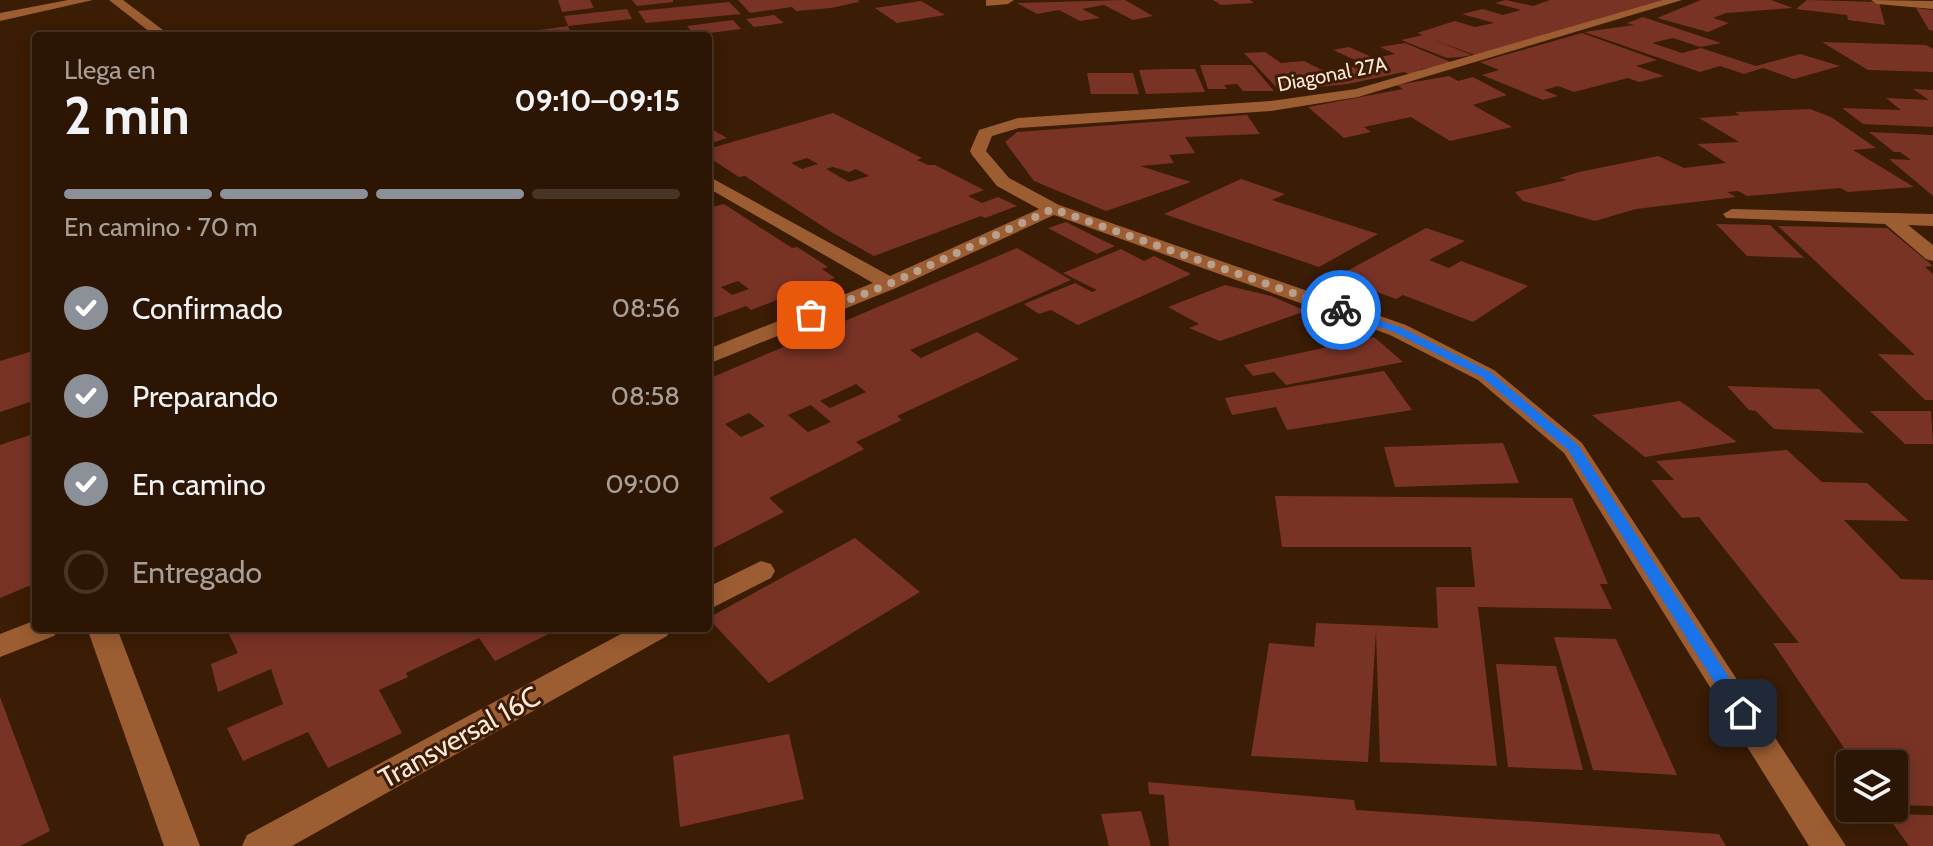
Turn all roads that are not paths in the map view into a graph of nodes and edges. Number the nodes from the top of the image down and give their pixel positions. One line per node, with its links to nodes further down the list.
1 (87, 0): 8 (street)
2 (115, 0): 9 (street)
3 (1008, 0): 6 (street)
4 (1676, 0): 11 (street, Diagonal 27A)
5 (1877, 0): 7 (street)
6 (990, 3)
7 (1933, 5)
8 (0, 17)
9 (159, 32)
10 (712, 183): 16 (street)
11 (1053, 209): 16 (street); 26 (street)
12 (1732, 214): 13 (street)
13 (1890, 219): 14 (street); 15 (street)
14 (1933, 220)
15 (1933, 255)
16 (889, 284): 17 (street)
17 (712, 355)
18 (761, 571): 19 (street)
19 (712, 598)
20 (34, 632): 23 (street)
21 (103, 632): 24 (street)
22 (650, 632): 25 (street, Transversal 16C)
23 (0, 646)
24 (182, 846)
25 (260, 846)
26 (1828, 846)

